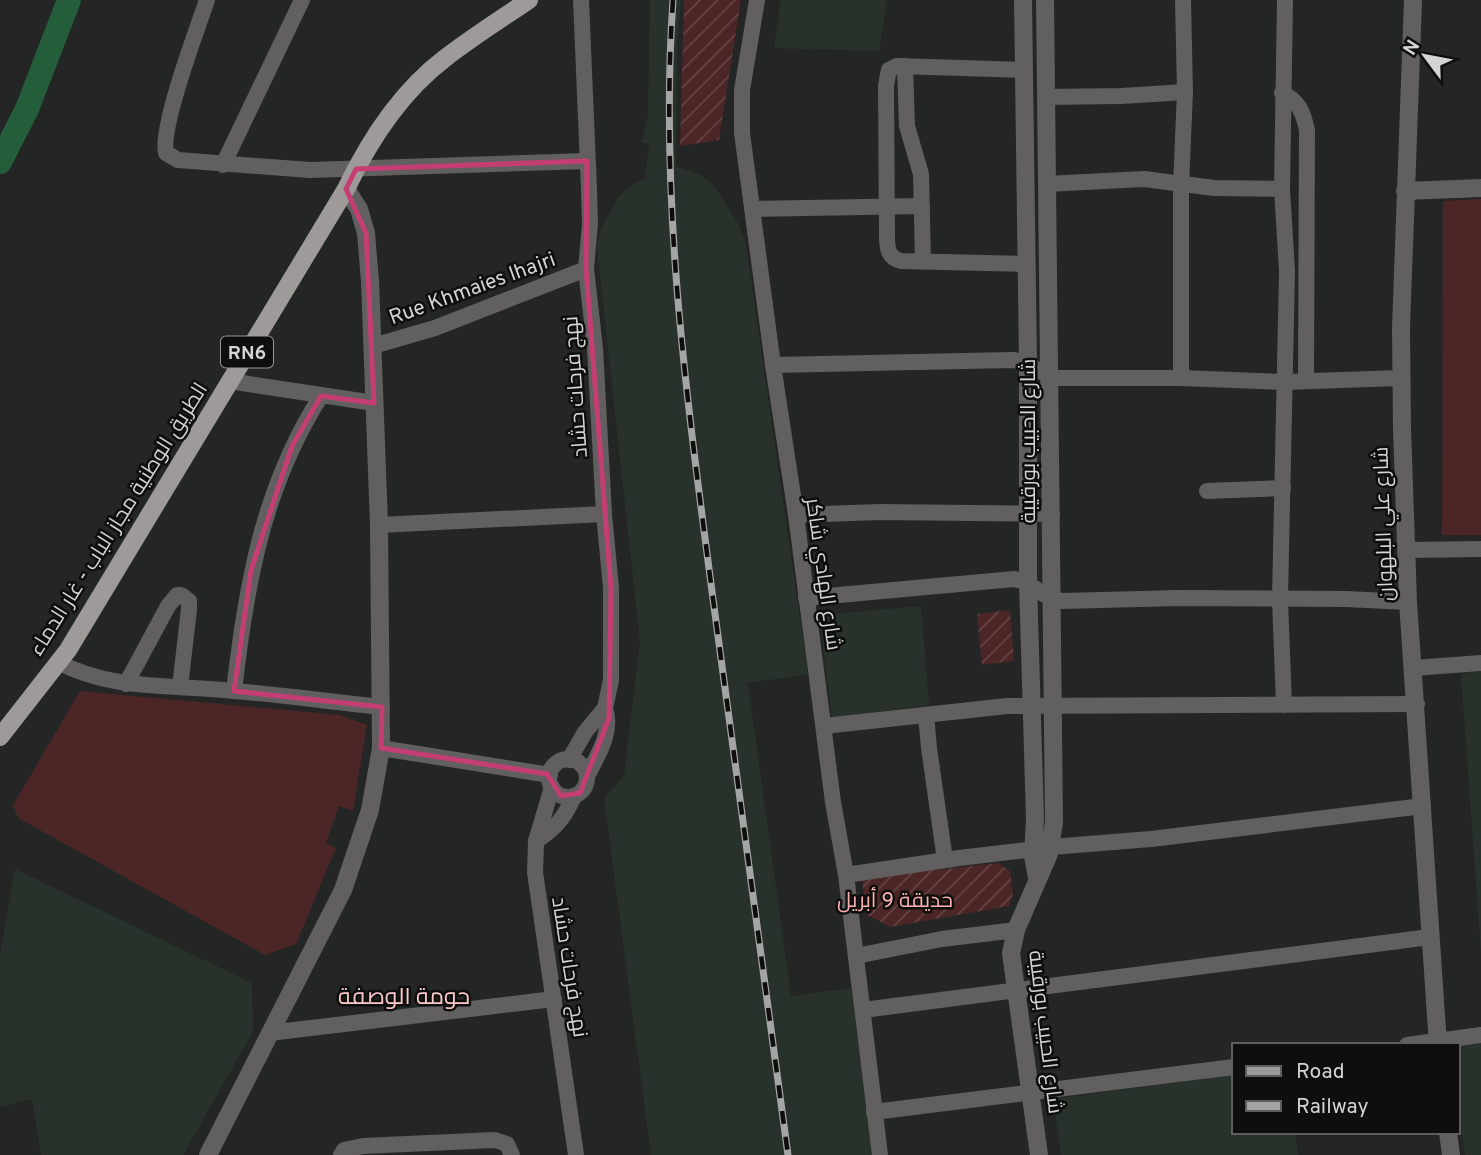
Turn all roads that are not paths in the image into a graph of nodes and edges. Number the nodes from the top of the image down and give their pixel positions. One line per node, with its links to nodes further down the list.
1 (207, 0): 17 (street)
2 (302, 0): 17 (street)
3 (529, 0): 18 (main road, الطريق الوطنية مجاز الباب - غار الدماء / RN6)
4 (581, 0): 16 (street, نهج فرحات حشاد)
5 (757, 0): 27 (street, شارع الهادي شاكر)
6 (1023, 0): 12 (street, شارع الحبيب بورقيبة)
7 (1045, 0): 15 (street, شارع الحبيب بورقيبة)
8 (1183, 0): 13 (street)
9 (1285, 0): 14 (street)
10 (1413, 0): 24 (street, شارع علي البلهوان)
11 (905, 66): 12 (street); 25 (street); 26 (street)
12 (1023, 70): 29 (street, شارع الحبيب بورقيبة)
13 (1185, 92): 15 (street); 20 (street)
14 (1282, 93): 23 (street); 37 (street)
15 (1046, 97): 19 (street, شارع الحبيب بورقيبة)
16 (587, 161): 18 (street); 30 (street, نهج فرحات حشاد)
17 (223, 165): 18 (street)
18 (356, 169): 22 (main road, الطريق الوطنية مجاز الباب - غار الدماء / RN6)
19 (1046, 184): 20 (street); 34 (street, شارع الحبيب بورقيبة)
20 (1181, 185): 23 (street); 36 (street)
21 (1481, 188): 24 (street)
22 (346, 189): 31 (street); 38 (main road, الطريق الوطنية مجاز الباب - غار الدماء / RN6)
23 (1282, 190): 39 (street)
24 (1405, 191): 35 (street, شارع علي البلهوان)
25 (886, 206): 26 (street); 27 (street); 28 (street)
26 (922, 206): 28 (street)
27 (753, 209): 33 (street, شارع الهادي شاكر)
28 (923, 261): 29 (street)
29 (1025, 264): 32 (street, شارع الحبيب بورقيبة)
30 (586, 269): 31 (street, Rue Khmaies lhajri); 46 (street, نهج فرحات حشاد)
31 (373, 346): 41 (street)
32 (1028, 363): 33 (street); 34 (street); 44 (street, شارع الحبيب بورقيبة)
33 (773, 365): 47 (street, شارع الهادي شاكر)
34 (1051, 377): 36 (street); 45 (street, شارع الحبيب بورقيبة)
35 (1401, 377): 37 (street); 50 (street, شارع علي البلهوان)
36 (1181, 378): 39 (street)
37 (1306, 381): 39 (street)
38 (229, 382): 40 (street); 56 (main road, الطريق الوطنية مجاز الباب - غار الدماء / RN6)
39 (1284, 382): 42 (street)
40 (321, 396): 41 (street); 61 (street)
41 (374, 402): 48 (street)
42 (1283, 488): 43 (street); 53 (street)
43 (1207, 491)
44 (1029, 512): 45 (street); 47 (street); 51 (street, شارع الحبيب بورقيبة)
45 (1052, 513): 54 (street, شارع الحبيب بورقيبة)
46 (604, 514): 48 (street); 67 (street, نهج فرحات حشاد)
47 (796, 515): 52 (street, شارع الهادي شاكر)
48 (379, 525): 65 (street)
49 (1481, 549): 50 (street)
50 (1407, 550): 55 (street, شارع علي البلهوان)
51 (1028, 583): 52 (street); 54 (street); 66 (street, شارع الحبيب بورقيبة)
52 (806, 598): 69 (street, شارع الهادي شاكر)
53 (1280, 599): 54 (street); 55 (street); 64 (street)
54 (1052, 600): 63 (street, شارع الحبيب بورقيبة)
55 (1408, 602): 58 (street, شارع علي البلهوان)
56 (58, 662): 59 (street); 70 (main road, الطريق الوطنية مجاز الباب - غار الدماء / RN6)
57 (1481, 663): 58 (street)
58 (1413, 668): 62 (street, شارع علي البلهوان)
59 (126, 684): 60 (street); 60 (street)
60 (180, 687): 61 (street)
61 (234, 691): 65 (street)
62 (1417, 704): 64 (street); 76 (street, شارع علي البلهوان)
63 (1053, 705): 64 (street); 66 (street); 78 (street, شارع الحبيب بورقيبة)
64 (1284, 705)
65 (382, 706): 71 (street)
66 (1032, 706): 68 (street); 78 (street, شارع الحبيب بورقيبة)
67 (605, 708): 72 (street, نهج فرحات حشاد); 73 (street)
68 (926, 715): 69 (street); 79 (street)
69 (824, 726): 80 (street, شارع الهادي شاكر)
70 (0, 737)
71 (381, 748): 74 (street); 87 (street)
72 (569, 760): 73 (street); 74 (street)
73 (587, 776): 75 (street)
74 (551, 781): 75 (street); 77 (street, نهج فرحات حشاد)
75 (574, 796): 77 (street)
76 (1423, 806): 78 (street); 82 (street, شارع علي البلهوان)
77 (536, 841): 85 (street, نهج فرحات حشاد)
78 (1042, 848): 79 (street); 81 (street, شارع الحبيب بورقيبة)
79 (945, 860): 80 (street)
80 (846, 875): 83 (street, شارع الهادي شاكر)
81 (1016, 930): 83 (street); 84 (street, شارع الحبيب بورقيبة)
82 (1430, 937): 84 (street); 89 (street, شارع علي البلهوان)
83 (856, 956): 86 (street, شارع الهادي شاكر)
84 (1016, 990): 86 (street); 91 (street, شارع الحبيب بورقيبة)
85 (554, 999): 87 (street); 97 (street, نهج فرحات حشاد)
86 (863, 1010): 92 (street, شارع الهادي شاكر)
87 (269, 1033): 94 (street)
88 (1481, 1035): 89 (street)
89 (1438, 1043)
90 (1232, 1067): 91 (street)
91 (1031, 1094): 92 (street); 99 (street, شارع الحبيب بورقيبة)
92 (874, 1112): 98 (street, شارع الهادي شاكر)
93 (1448, 1134): 100 (street)
94 (208, 1155)
95 (341, 1155): 96 (street)
96 (512, 1155)
97 (576, 1155)
98 (880, 1155)
99 (1039, 1155)
100 (1451, 1155)

